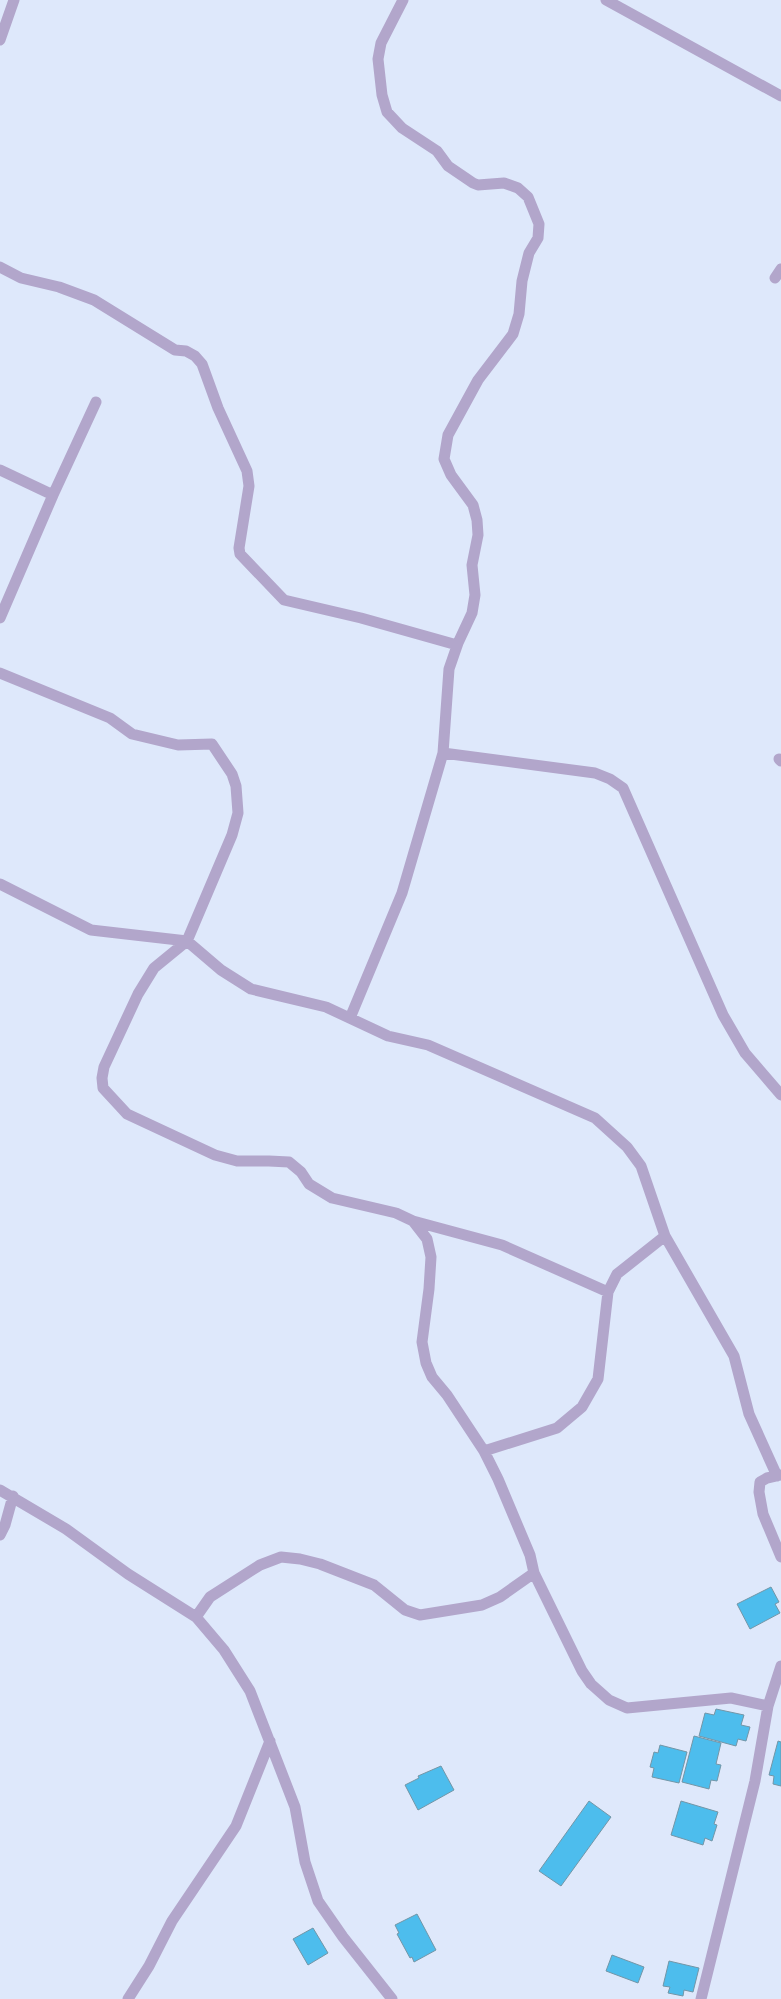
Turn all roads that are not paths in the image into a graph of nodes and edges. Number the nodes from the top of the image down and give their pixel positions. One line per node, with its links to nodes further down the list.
1 (14, 0): 4 (street)
2 (403, 0): 11 (street)
3 (606, 0): 5 (street)
4 (0, 40)
5 (781, 96)
6 (0, 267): 11 (street)
7 (96, 402): 9 (street)
8 (0, 470): 9 (street)
9 (53, 495): 10 (street)
10 (0, 618)
11 (457, 645): 13 (street)
12 (0, 673): 15 (street)
13 (443, 753): 16 (street); 17 (street)
14 (0, 884): 15 (street)
15 (187, 941): 16 (street); 18 (street)
16 (350, 1018): 19 (street)
17 (781, 1095)
18 (413, 1221): 20 (street); 21 (street)
19 (665, 1236): 20 (street); 22 (street)
20 (608, 1292): 21 (street)
21 (484, 1451): 27 (street)
22 (779, 1475): 26 (street)
23 (0, 1490): 24 (street)
24 (13, 1496): 25 (street); 28 (street)
25 (0, 1534)
26 (781, 1557)
27 (534, 1573): 28 (street); 30 (street)
28 (196, 1617): 31 (street)
29 (781, 1666): 30 (street)
30 (768, 1706): 34 (street)
31 (270, 1741): 32 (street); 33 (street)
32 (128, 1999)
33 (392, 1999)
34 (701, 1999)

